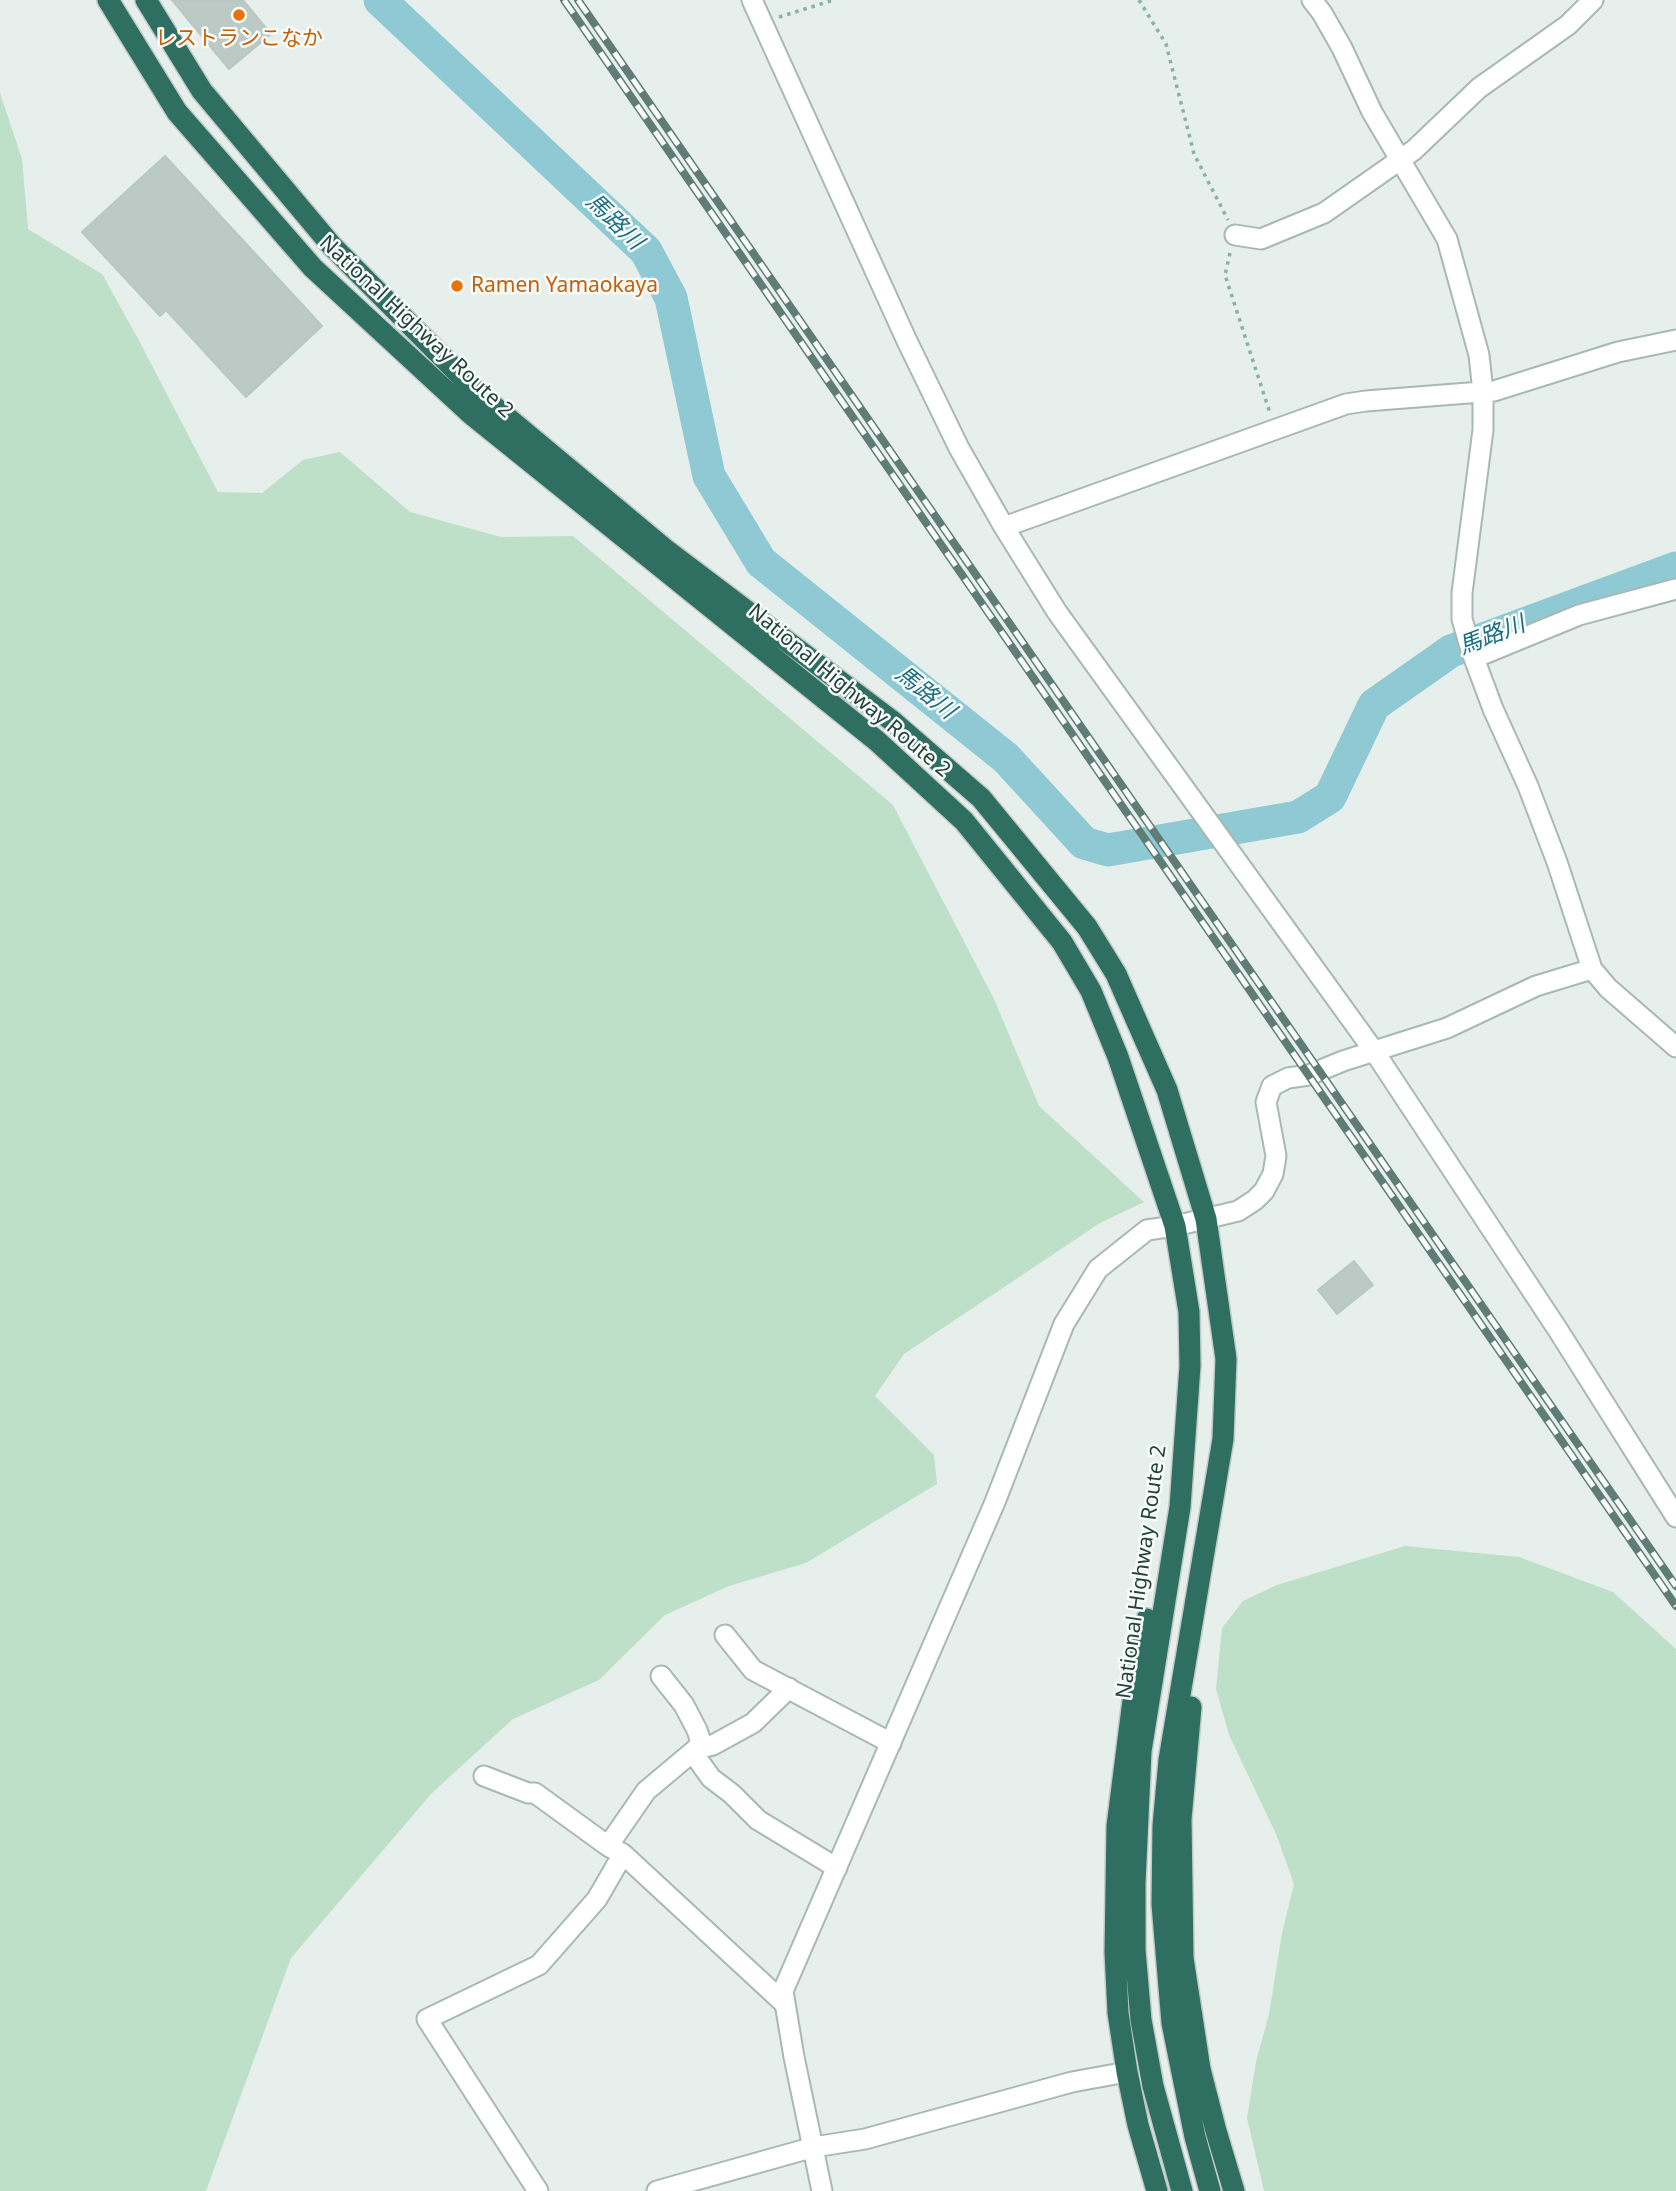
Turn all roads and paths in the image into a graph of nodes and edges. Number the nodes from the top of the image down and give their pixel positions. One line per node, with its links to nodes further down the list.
1 (108, 0): 21 (highway, National Highway Route 2)
2 (146, 0): 20 (highway, National Highway Route 2)
3 (752, 0): 8 (street)
4 (834, 0): 8 (path)
5 (1139, 0): 10 (path)
6 (1312, 0): 9 (street)
7 (1593, 0): 9 (street)
8 (762, 22): 14 (street)
9 (1402, 160): 10 (street); 12 (street)
10 (1235, 235): 13 (path)
11 (1676, 340): 12 (street)
12 (1483, 391): 13 (street); 16 (street)
13 (1275, 428): 14 (street)
14 (1004, 527): 19 (street)
15 (1676, 589): 16 (street)
16 (1472, 654): 17 (street)
17 (1592, 969): 18 (street); 19 (street)
18 (1676, 1047)
19 (1374, 1051): 20 (street); 24 (street)
20 (1206, 1219): 21 (street); 23 (highway, National Highway Route 2)
21 (1175, 1226): 22 (highway, National Highway Route 2); 28 (street)
22 (1180, 1507): 34 (highway); 40 (highway, National Highway Route 2)
23 (1211, 1507): 41 (highway, National Highway Route 2); 42 (highway)
24 (1676, 1517)
25 (724, 1635): 27 (street)
26 (661, 1676): 29 (street)
27 (789, 1688): 28 (street); 29 (street)
28 (891, 1743): 32 (street)
29 (696, 1749): 31 (street); 32 (street)
30 (484, 1776): 31 (street)
31 (616, 1850): 33 (street); 37 (street)
32 (837, 1868): 33 (street)
33 (785, 2004): 35 (street)
34 (1128, 2073): 35 (street); 39 (highway)
35 (814, 2147): 36 (street); 38 (street)
36 (666, 2190)
37 (538, 2191)
38 (822, 2191)
39 (1157, 2191)
40 (1182, 2191)
41 (1210, 2191)
42 (1234, 2191)

